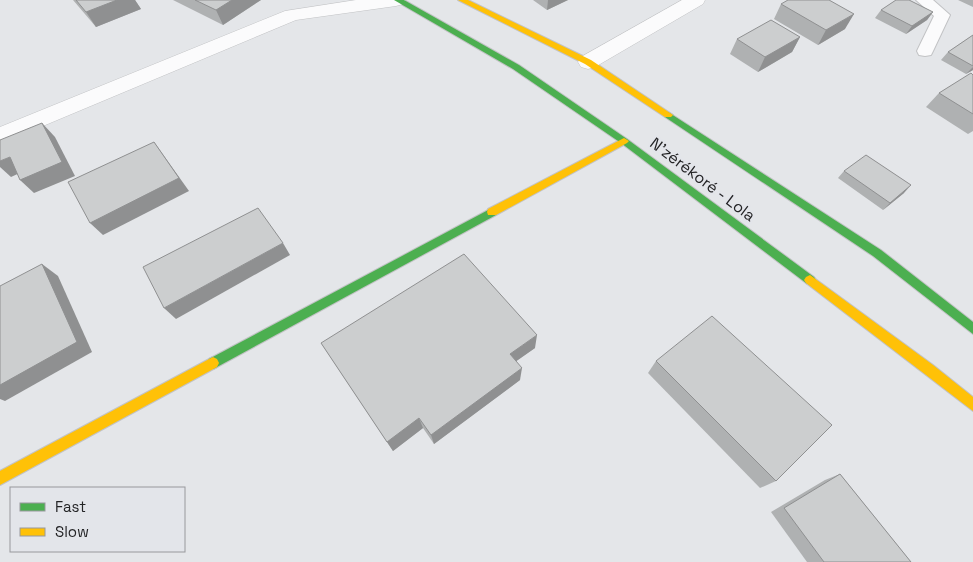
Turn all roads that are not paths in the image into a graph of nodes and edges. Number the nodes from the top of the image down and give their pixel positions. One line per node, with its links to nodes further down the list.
1 (397, 0): 5 (street); 9 (main road, N'zérékoré - Lola)
2 (462, 0): 7 (main road)
3 (696, 0): 7 (street)
4 (924, 0): 6 (lane)
5 (293, 8): 8 (street)
6 (925, 51)
7 (588, 62): 10 (main road)
8 (0, 136)
9 (624, 141): 11 (main road, N'zérékoré - Lola); 12 (main road)
10 (973, 329)
11 (973, 405)
12 (0, 478)

